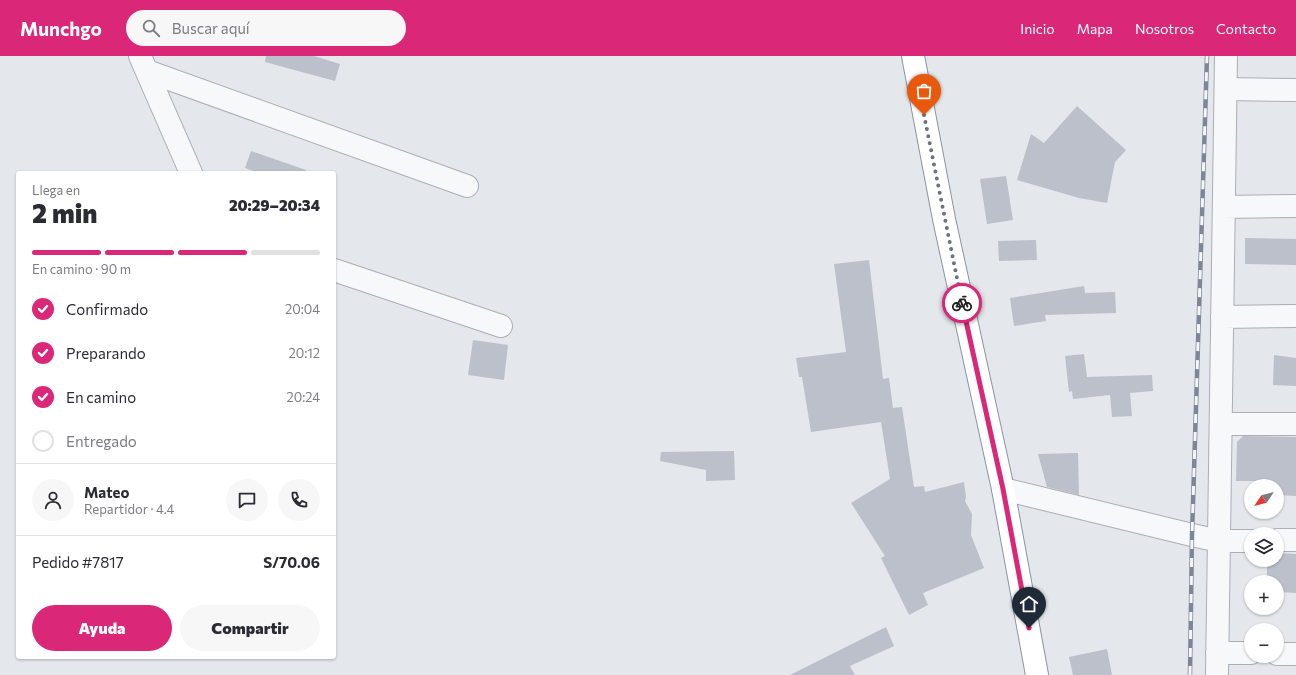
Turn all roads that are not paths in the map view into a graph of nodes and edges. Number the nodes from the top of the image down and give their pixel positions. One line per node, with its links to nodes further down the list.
1 (913, 56): 16 (highway)
2 (1226, 56): 4 (street)
3 (143, 64): 6 (street); 7 (street)
4 (1226, 89): 5 (street); 8 (street)
5 (1296, 90)
6 (190, 171)
7 (467, 186)
8 (1224, 206): 9 (street); 12 (street)
9 (1296, 206)
10 (336, 271): 13 (street)
11 (1296, 316): 12 (street)
12 (1222, 317): 14 (street)
13 (501, 326)
14 (1221, 424): 15 (street); 19 (street)
15 (1296, 424)
16 (1003, 489): 19 (street); 25 (highway)
17 (1284, 540): 18 (street)
18 (1296, 540)
19 (1219, 541): 20 (street); 21 (street)
20 (1244, 541)
21 (1217, 653): 22 (street); 26 (street)
22 (1244, 653)
23 (1284, 654): 24 (street)
24 (1296, 654)
25 (1037, 675)
26 (1217, 675)

